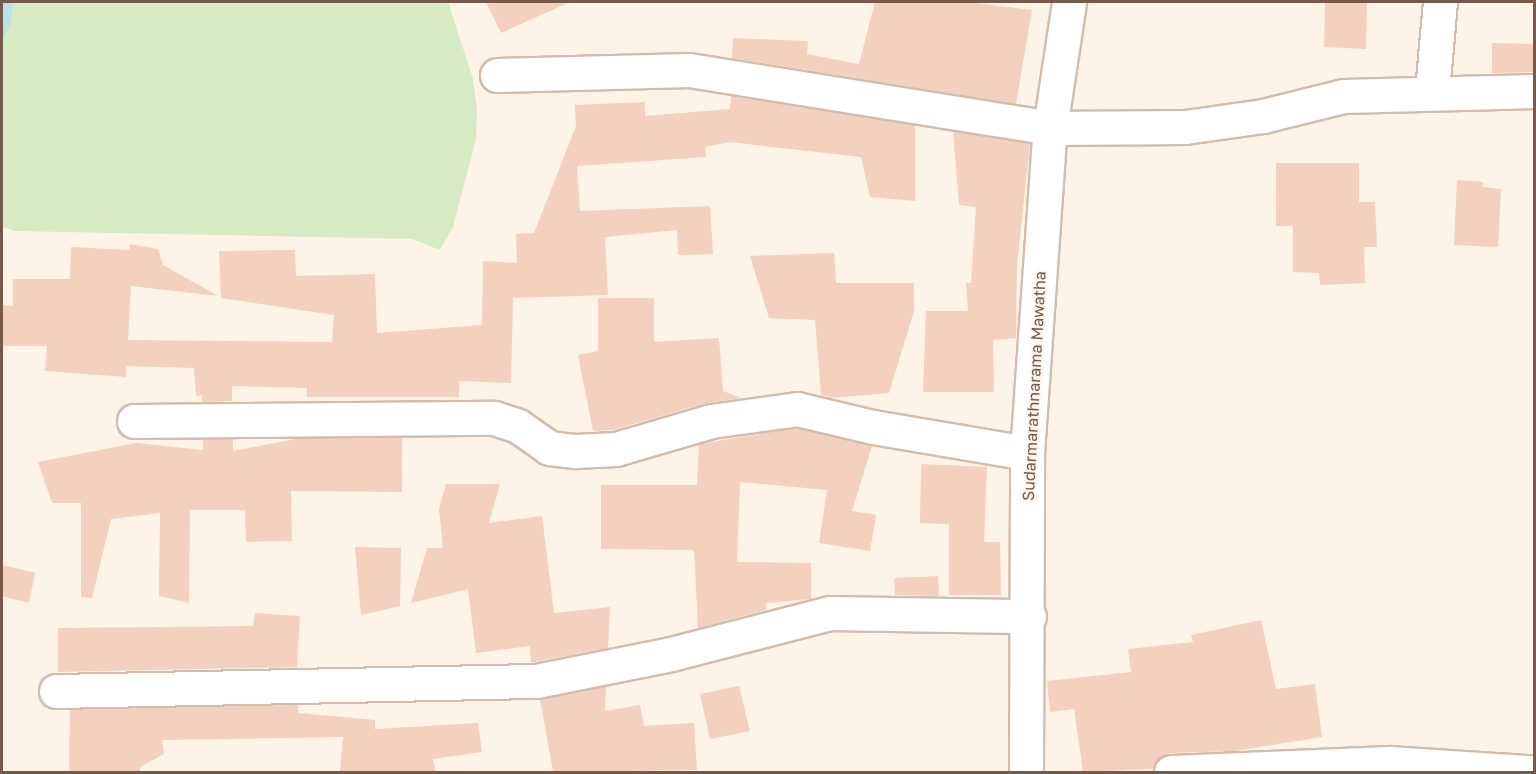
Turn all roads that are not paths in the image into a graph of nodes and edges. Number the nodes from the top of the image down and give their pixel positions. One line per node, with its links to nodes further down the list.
1 (1069, 2): 6 (street, Sudarmarathnarama Mawatha)
2 (1440, 2): 4 (street)
3 (497, 75): 6 (street)
4 (1432, 91): 5 (street); 6 (street)
5 (1534, 91)
6 (1050, 128): 8 (street, Sudarmarathnarama Mawatha)
7 (134, 421): 8 (street)
8 (1027, 453): 9 (street, Sudarmarathnarama Mawatha)
9 (1029, 616): 10 (street); 11 (street, Sudarmarathnarama Mawatha)
10 (56, 691)
11 (1026, 772)
12 (1171, 772): 13 (street)
13 (1530, 772)

